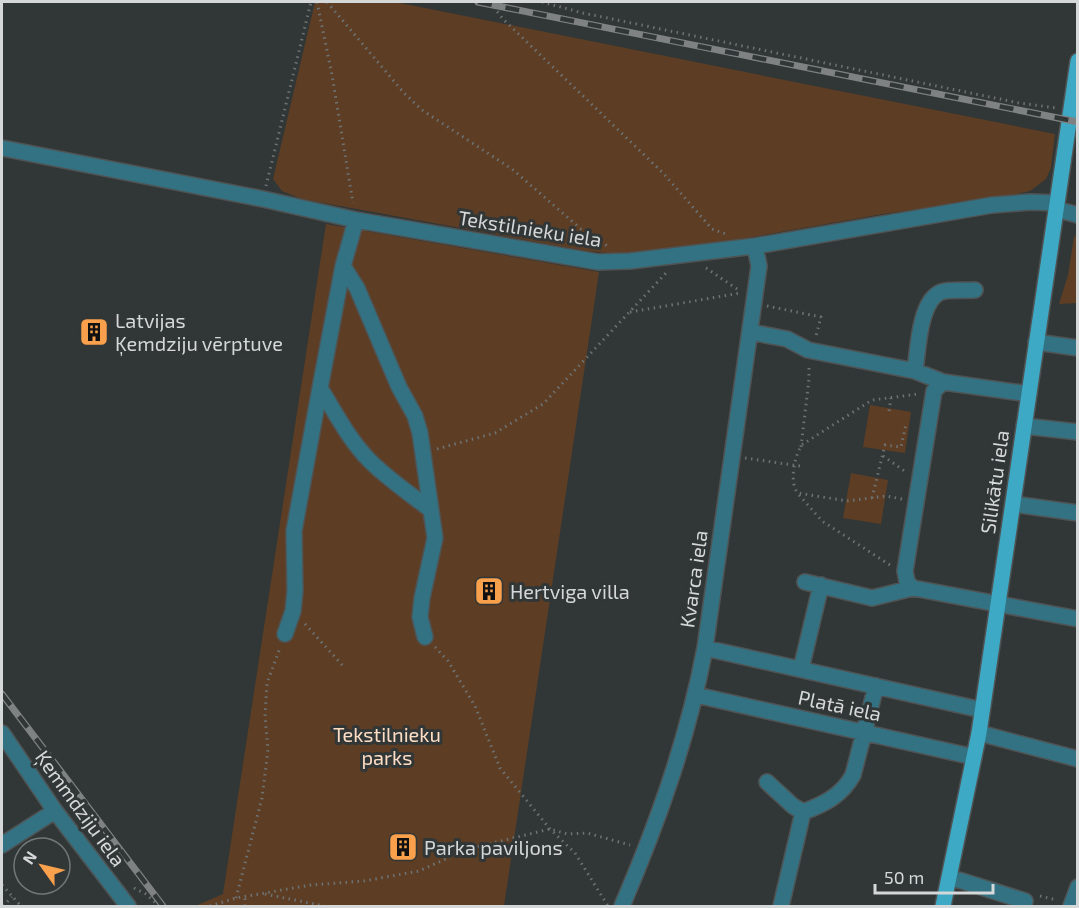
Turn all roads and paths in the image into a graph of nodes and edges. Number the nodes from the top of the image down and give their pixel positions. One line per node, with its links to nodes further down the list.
1 (310, 2): 9 (path)
2 (317, 2): 12 (path)
3 (327, 2): 15 (path)
4 (490, 2): 13 (path)
5 (542, 2): 7 (path)
6 (1077, 61): 7 (main road, Silikātu iela)
7 (1070, 110): 10 (main road, Silikātu iela)
8 (2, 148): 9 (street, Tekstilnieku iela)
9 (263, 199): 12 (street, Tekstilnieku iela)
10 (1056, 206): 11 (street, Tekstilnieku iela); 13 (street, Tekstilnieku iela); 21 (main road, Silikātu iela)
11 (1077, 215)
12 (356, 220): 15 (street, Tekstilnieku iela); 16 (street)
13 (755, 246): 14 (street, Tekstilnieku iela); 18 (street, Kvarca iela)
14 (684, 254): 15 (street, Tekstilnieku iela); 18 (path); 19 (path)
15 (630, 261)
16 (343, 266): 26 (street); 35 (street)
17 (975, 290): 24 (street)
18 (748, 297): 19 (path); 20 (street, Kvarca iela); 23 (path)
19 (628, 312): 35 (path)
20 (750, 332): 23 (street); 36 (street, Kvarca iela)
21 (1036, 342): 22 (street); 27 (main road, Silikātu iela)
22 (1077, 348)
23 (810, 351): 24 (street); 34 (path)
24 (915, 371): 25 (street)
25 (943, 382): 27 (street); 28 (street)
26 (320, 388): 44 (street); 51 (street)
27 (1029, 394): 32 (main road, Silikātu iela)
28 (933, 395): 29 (path); 39 (street)
29 (891, 398): 30 (path); 34 (path)
30 (889, 411)
31 (906, 424): 37 (path)
32 (1024, 426): 33 (street); 43 (main road, Silikātu iela)
33 (1077, 432)
34 (801, 447): 38 (path)
35 (423, 453): 44 (street)
36 (732, 456): 38 (path); 55 (street, Kvarca iela)
37 (883, 456): 39 (path); 41 (path)
38 (797, 466): 40 (path)
39 (918, 481): 42 (street)
40 (798, 493): 41 (path); 46 (path)
41 (872, 498): 42 (path)
42 (915, 501): 46 (street)
43 (1012, 504): 45 (street); 50 (main road, Silikātu iela)
44 (431, 510): 54 (street)
45 (1077, 513)
46 (904, 571): 49 (street)
47 (804, 582): 48 (street)
48 (821, 585): 49 (street); 57 (street)
49 (913, 588): 50 (street)
50 (998, 605): 52 (street); 60 (main road, Silikātu iela)
51 (293, 611): 53 (street); 56 (path)
52 (1077, 619)
53 (285, 634): 78 (path)
54 (425, 637): 69 (path)
55 (705, 648): 57 (street, Platā iela); 59 (street, Kvarca iela)
56 (344, 667)
57 (801, 669): 58 (street, Platā iela)
58 (876, 686): 60 (street, Platā iela); 62 (street)
59 (696, 695): 62 (street, Platā iela); 88 (street, Kvarca iela)
60 (982, 710): 63 (main road, Silikātu iela)
61 (2, 733): 67 (street, Ķemmdziju iela)
62 (865, 733): 64 (street, Platā iela); 68 (street)
63 (979, 733): 64 (main road, Silikātu iela); 65 (street)
64 (974, 757): 72 (main road, Silikātu iela)
65 (1077, 759)
66 (767, 782): 68 (street)
67 (55, 811): 71 (street); 83 (street, Ķemmdziju iela)
68 (803, 812): 89 (street)
69 (550, 829): 70 (path); 75 (path); 87 (path)
70 (621, 842)
71 (2, 845)
72 (949, 878): 79 (street); 90 (main road, Silikātu iela)
73 (2, 885): 77 (path)
74 (1077, 887): 80 (street)
75 (263, 893): 76 (path); 86 (path)
76 (245, 896): 78 (path); 85 (path)
77 (12, 897): 81 (path); 82 (path)
78 (236, 898): 84 (path)
79 (1024, 904): 80 (path)
80 (1065, 904)
81 (3, 906)
82 (21, 906)
83 (128, 906)
84 (210, 906)
85 (245, 906)
86 (324, 906)
87 (608, 906)
88 (622, 906)
89 (781, 906)
90 (943, 906)

